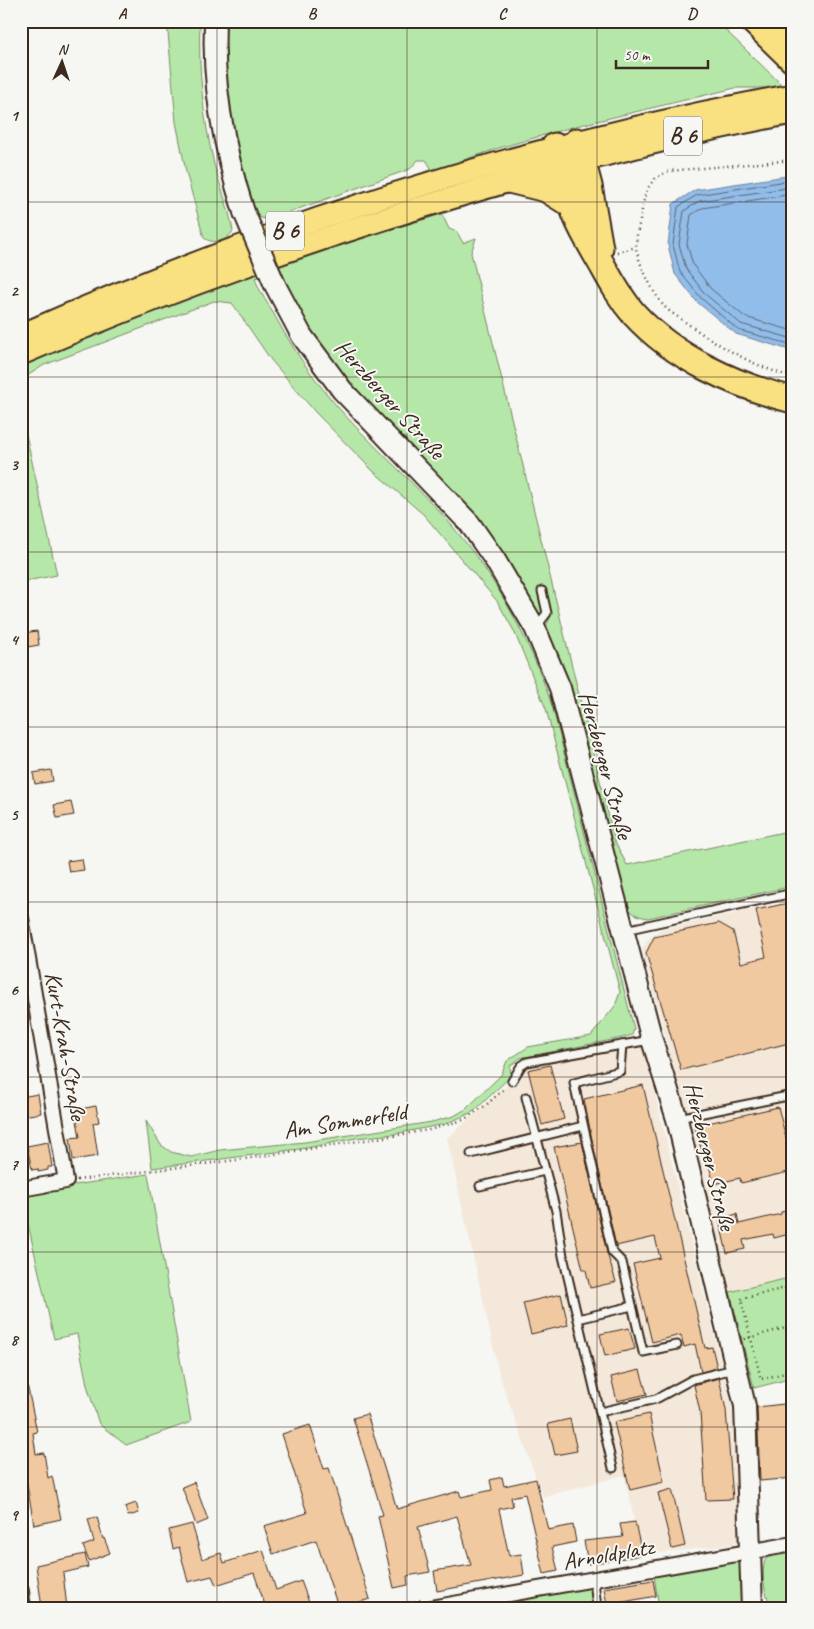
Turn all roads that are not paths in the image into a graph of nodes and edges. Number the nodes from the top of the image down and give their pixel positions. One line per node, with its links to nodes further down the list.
1 (215, 21): 15 (main road, Herzberger Straße, bridge)
2 (753, 21): 5 (highway)
3 (785, 21): 4 (highway)
4 (793, 29)
5 (793, 60)
6 (790, 107): 7 (main road, B 6); 7 (main road, B 6)
7 (569, 153): 8 (main road, B 6); 9 (highway); 10 (highway); 11 (main road, B 6)
8 (509, 180): 9 (highway); 12 (main road, B 6)
9 (572, 205): 10 (highway)
10 (601, 263): 13 (highway)
11 (21, 335)
12 (21, 354)
13 (793, 400)
14 (542, 591): 15 (lane)
15 (535, 628): 18 (main road, Herzberger Straße)
16 (793, 893): 18 (lane)
17 (21, 918): 30 (street, Kurt-Krah-Straße)
18 (624, 930): 19 (main road, Herzberger Straße)
19 (652, 1040): 20 (lane); 24 (main road, Herzberger Straße)
20 (622, 1045): 21 (lane); 25 (lane)
21 (512, 1081)
22 (793, 1095): 24 (lane)
23 (526, 1097): 26 (lane)
24 (677, 1118): 34 (main road, Herzberger Straße)
25 (583, 1126): 26 (lane); 31 (lane)
26 (536, 1138): 27 (lane); 28 (lane)
27 (470, 1154)
28 (545, 1171): 29 (lane); 32 (lane)
29 (480, 1186)
30 (21, 1189)
31 (632, 1306): 32 (lane); 33 (lane)
32 (578, 1319): 35 (lane)
33 (677, 1345)
34 (736, 1369): 35 (lane); 38 (main road, Herzberger Straße)
35 (600, 1412): 36 (lane)
36 (613, 1468)
37 (793, 1544): 38 (street, Arnoldplatz)
38 (751, 1552): 39 (street, Arnoldplatz); 44 (main road, Herzberger Straße)
39 (594, 1580): 42 (street, Arnoldplatz); 43 (lane)
40 (21, 1591): 41 (street)
41 (23, 1608)
42 (431, 1608)
43 (597, 1608)
44 (752, 1608)

